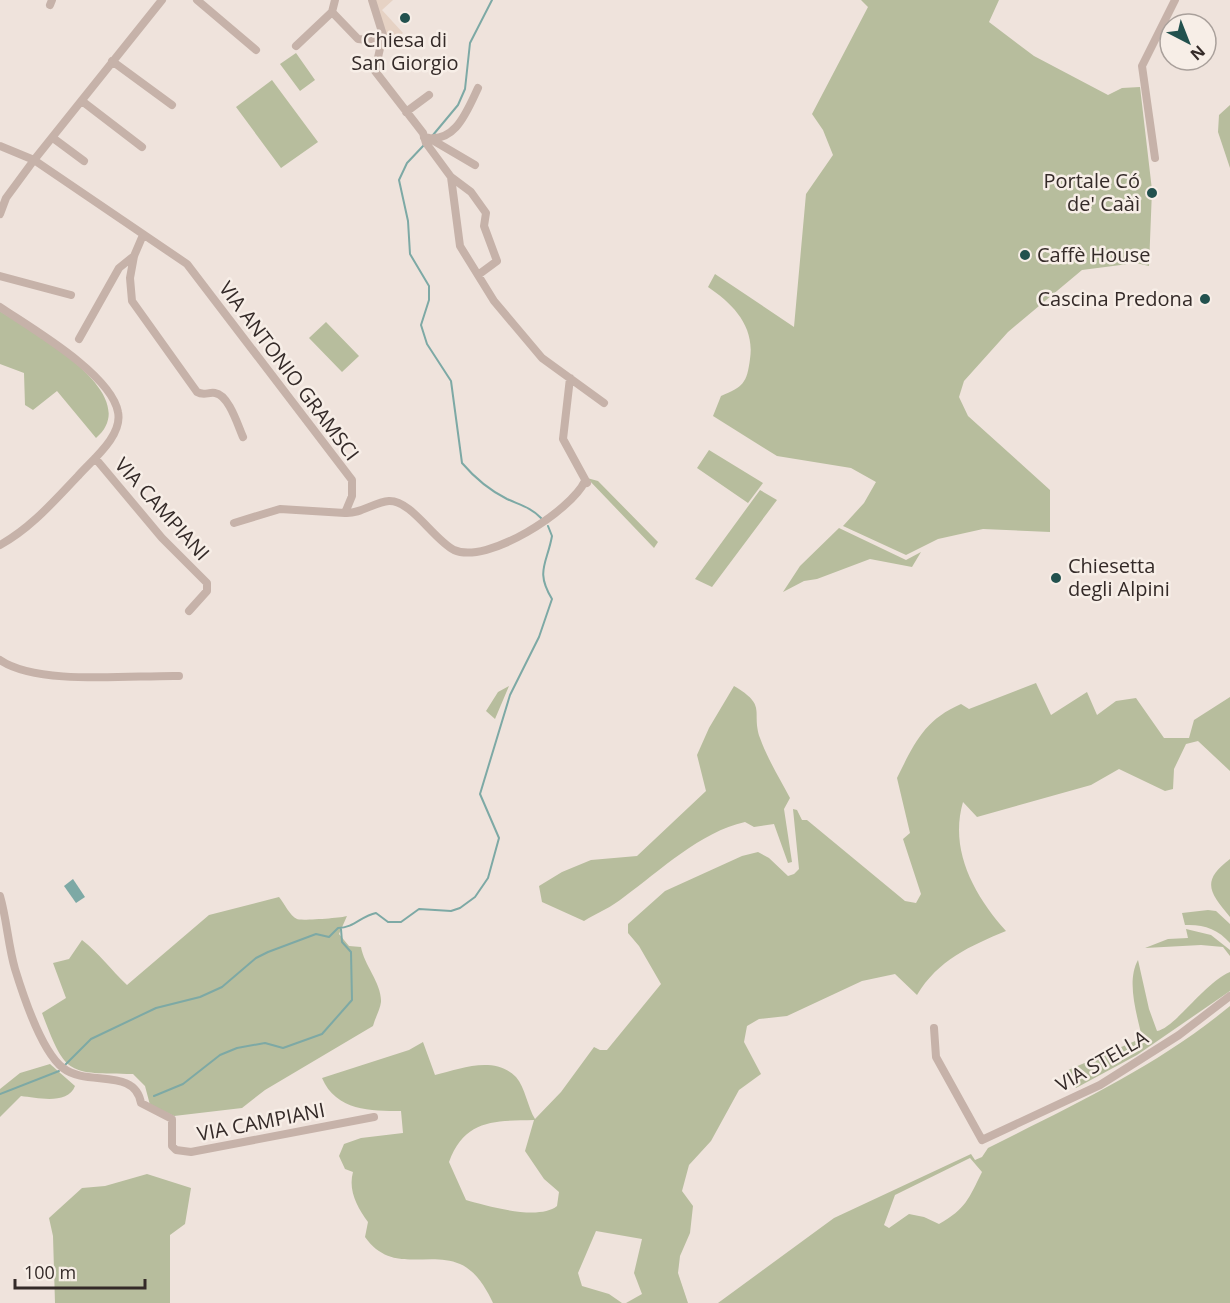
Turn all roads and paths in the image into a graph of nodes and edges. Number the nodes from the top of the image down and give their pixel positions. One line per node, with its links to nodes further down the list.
1 (162, 0): 9 (street)
2 (197, 0): 8 (street)
3 (372, 0): 6 (street)
4 (1175, 0): 19 (street)
5 (333, 6): 6 (street); 7 (street)
6 (383, 35): 14 (street)
7 (296, 46)
8 (256, 50)
9 (112, 60): 12 (street); 13 (street)
10 (478, 88): 16 (street)
11 (429, 95): 14 (street)
12 (82, 100): 15 (street); 18 (street)
13 (172, 105)
14 (406, 112): 16 (street)
15 (53, 138): 20 (street); 21 (street)
16 (427, 138): 22 (street); 23 (street)
17 (0, 146): 20 (street, VIA ANTONIO GRAMSCI)
18 (142, 147)
19 (1155, 158)
20 (34, 160): 24 (street); 25 (street, VIA ANTONIO GRAMSCI)
21 (84, 161)
22 (475, 165)
23 (451, 177): 27 (street); 27 (street)
24 (0, 214)
25 (143, 235): 26 (street); 36 (street, VIA ANTONIO GRAMSCI)
26 (134, 256): 31 (street); 34 (street)
27 (478, 275): 32 (street)
28 (0, 276): 29 (street)
29 (71, 295)
30 (0, 307): 35 (street, VIA CAMPIANI)
31 (79, 339)
32 (570, 378): 33 (street); 36 (street)
33 (604, 403)
34 (243, 437)
35 (95, 458): 38 (street, VIA CAMPIANI); 39 (street, VIA CAMPIANI)
36 (345, 513): 37 (street)
37 (234, 523)
38 (0, 545)
39 (189, 611)
40 (0, 660): 41 (street)
41 (179, 676)
42 (0, 896): 45 (street, VIA CAMPIANI)
43 (1230, 996): 44 (street, VIA STELLA)
44 (934, 1028)
45 (374, 1117)

